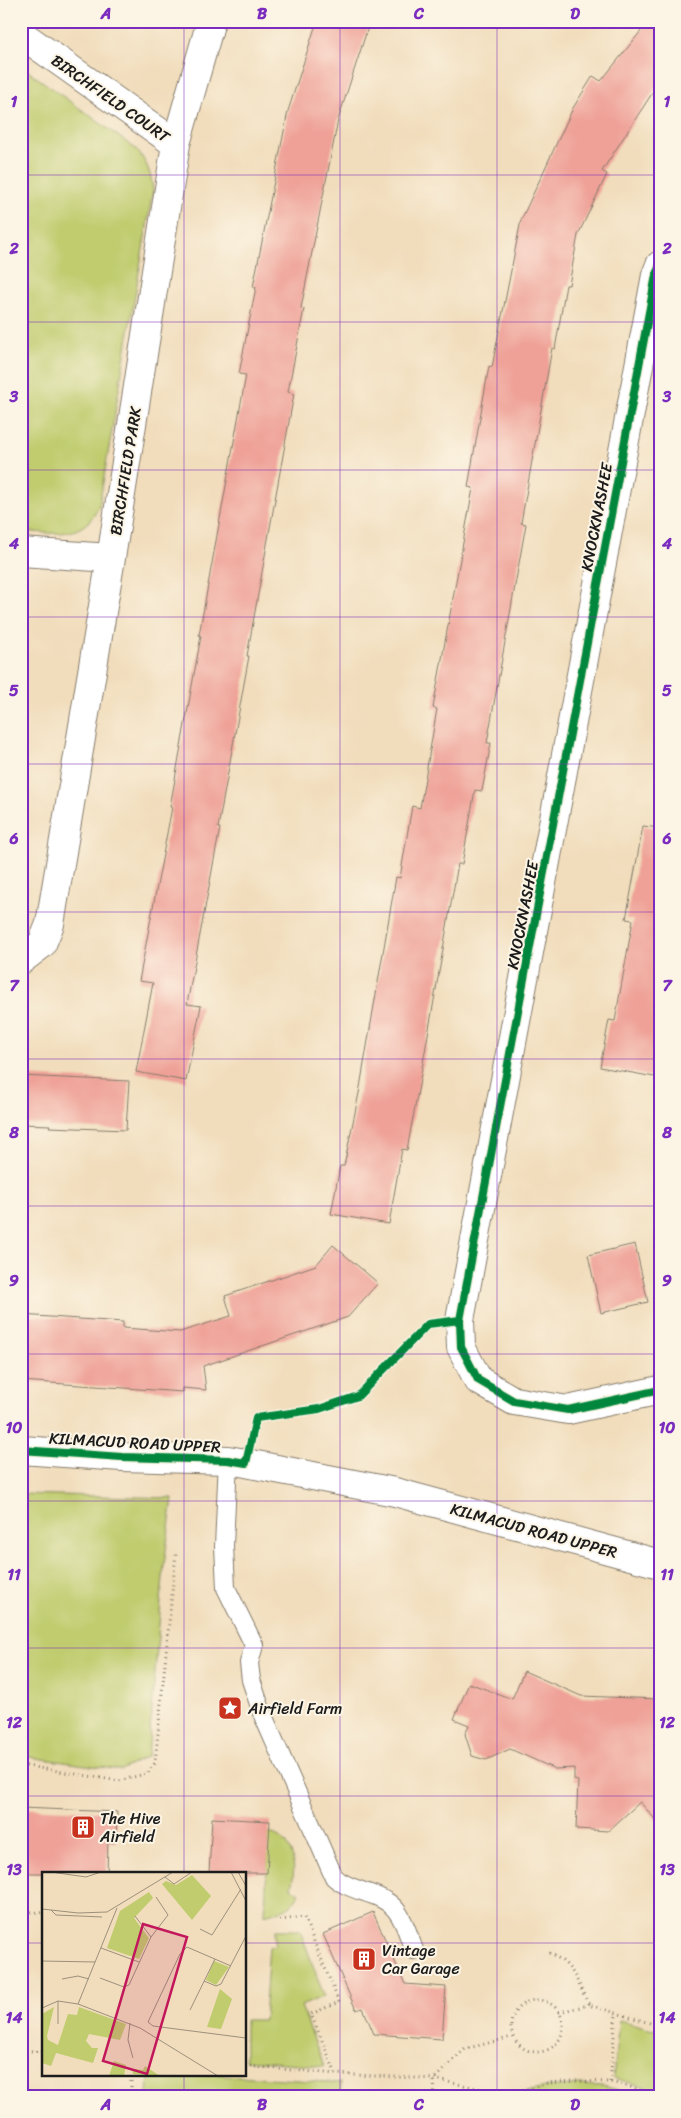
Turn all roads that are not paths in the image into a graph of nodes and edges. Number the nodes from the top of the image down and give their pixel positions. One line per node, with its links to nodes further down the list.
1 (212, 21): 3 (street, BIRCHFIELD PARK)
2 (21, 34): 3 (street, BIRCHFIELD COURT)
3 (176, 144): 6 (street, BIRCHFIELD PARK)
4 (660, 266): 8 (street, KNOCKNASHEE)
5 (21, 552): 6 (street)
6 (111, 558): 7 (street, BIRCHFIELD PARK)
7 (21, 960)
8 (660, 1390)
9 (21, 1450): 10 (street, KILMACUD ROAD UPPER)
10 (237, 1461): 11 (street, KILMACUD ROAD UPPER); 12 (lane)
11 (660, 1564)
12 (414, 1950)

